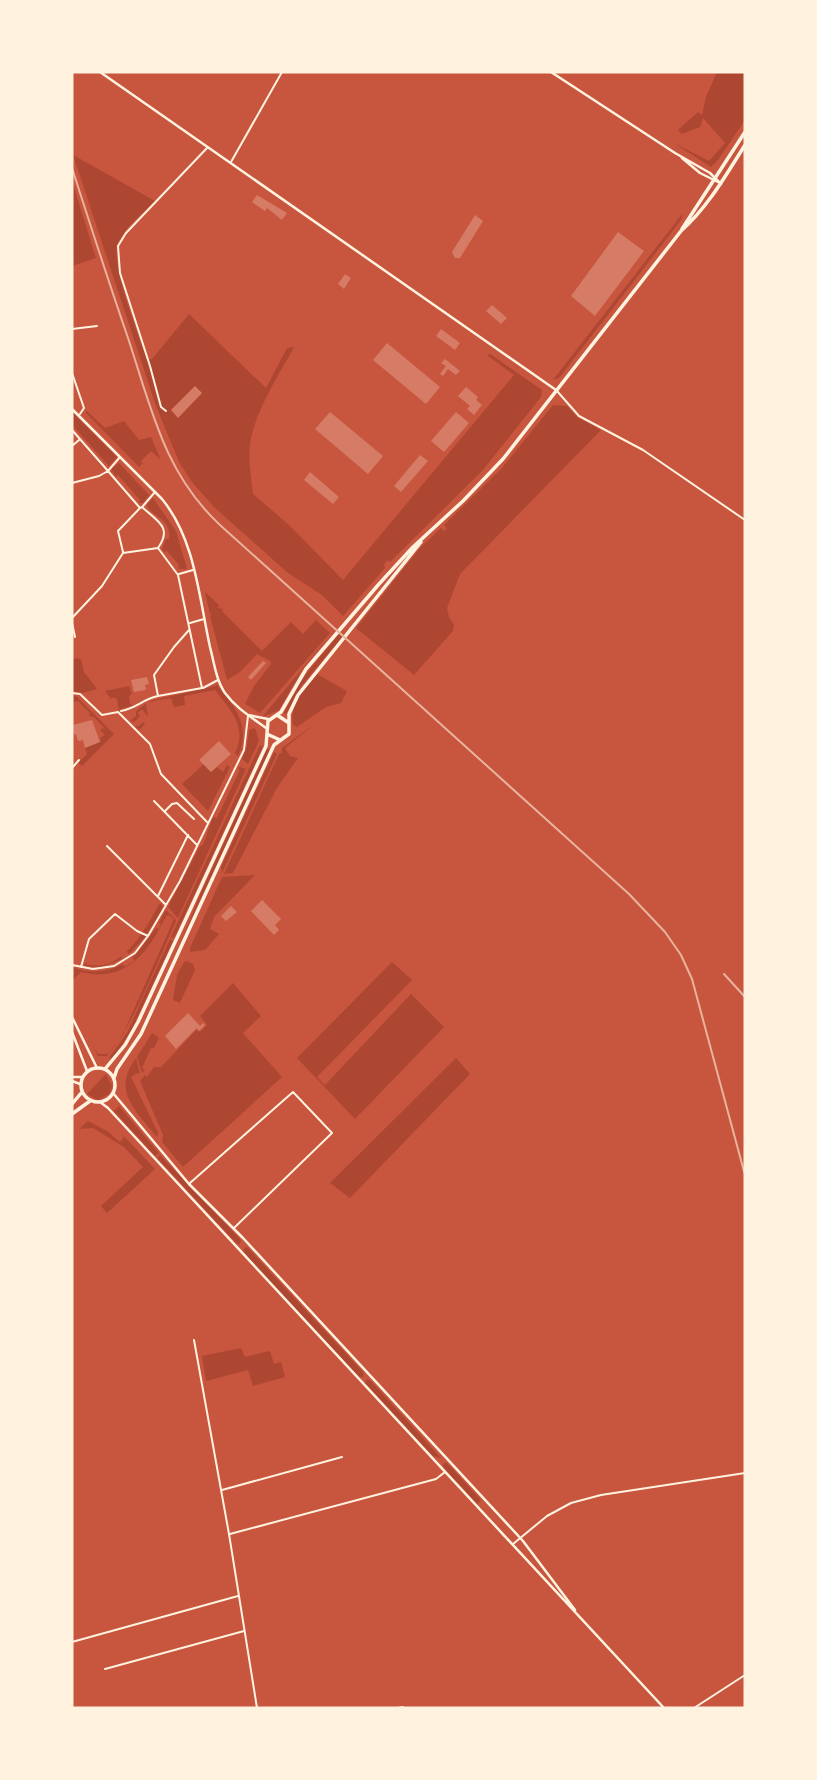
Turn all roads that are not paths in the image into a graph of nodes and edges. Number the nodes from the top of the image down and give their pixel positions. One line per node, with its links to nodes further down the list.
1 (100, 72): 6 (main road)
2 (282, 72): 7 (street)
3 (551, 72): 8 (main road)
4 (745, 132): 8 (highway)
5 (745, 145): 9 (highway)
6 (208, 147): 7 (main road); 16 (street)
7 (230, 163): 14 (main road)
8 (714, 179): 9 (main road); 10 (highway)
9 (721, 184): 10 (highway)
10 (681, 230): 14 (highway)
11 (97, 326): 12 (street)
12 (72, 329)
13 (72, 373): 17 (street)
14 (556, 390): 26 (street); 27 (highway)
15 (72, 409): 17 (main road)
16 (166, 411)
17 (79, 416): 21 (main road)
18 (72, 430): 19 (street)
19 (80, 439): 20 (street); 22 (street)
20 (72, 446)
21 (120, 457): 22 (street); 24 (main road)
22 (108, 471): 23 (street); 25 (street)
23 (72, 483)
24 (155, 492): 25 (street); 30 (main road)
25 (141, 508): 28 (street); 29 (street)
26 (745, 520)
27 (427, 535): 44 (highway); 46 (highway)
28 (158, 548): 29 (street); 31 (street)
29 (123, 553): 32 (street)
30 (193, 570): 31 (street); 33 (main road)
31 (177, 575): 35 (street)
32 (72, 618)
33 (204, 619): 35 (street); 38 (main road)
34 (72, 623): 37 (street)
35 (189, 623): 36 (street)
36 (190, 629): 39 (street); 41 (street)
37 (75, 637)
38 (218, 680): 39 (street); 43 (main road)
39 (202, 688): 41 (street)
40 (72, 693): 42 (street)
41 (158, 696): 42 (street)
42 (118, 712): 55 (street)
43 (248, 715): 45 (main road); 47 (main road); 55 (street)
44 (277, 715): 45 (highway); 46 (highway)
45 (270, 719): 47 (highway)
46 (289, 723): 49 (highway)
47 (266, 728): 48 (highway)
48 (267, 734): 49 (highway); 67 (highway)
49 (281, 740): 70 (highway)
50 (79, 760): 51 (street)
51 (72, 768)
52 (154, 801): 53 (street)
53 (164, 811): 54 (street); 56 (street)
54 (194, 819)
55 (208, 823): 57 (street)
56 (188, 835): 57 (street); 59 (street)
57 (198, 845): 60 (street)
58 (107, 846): 59 (street)
59 (158, 896): 60 (street)
60 (166, 906): 61 (street)
61 (148, 936): 63 (street); 63 (street)
62 (72, 965): 63 (street)
63 (81, 968)
64 (72, 1017): 66 (main road)
65 (72, 1032): 68 (main road)
66 (97, 1068): 67 (highway); 68 (highway)
67 (105, 1069): 70 (highway)
68 (87, 1071): 69 (highway)
69 (82, 1077): 71 (main road); 72 (highway)
70 (114, 1078): 74 (highway)
71 (72, 1079): 72 (main road)
72 (80, 1084): 73 (highway)
73 (82, 1092): 75 (highway); 77 (highway)
74 (113, 1093): 76 (highway); 79 (main road)
75 (90, 1101): 76 (highway); 78 (highway)
76 (100, 1102): 83 (main road)
77 (72, 1104)
78 (72, 1114)
79 (189, 1184): 80 (main road); 80 (street)
80 (233, 1228): 82 (main road)
81 (194, 1340): 87 (street)
82 (369, 1374): 83 (main road); 89 (main road)
83 (361, 1382): 85 (main road)
84 (342, 1457): 87 (street)
85 (445, 1472): 88 (street); 90 (main road)
86 (745, 1473): 89 (street)
87 (221, 1490): 88 (street)
88 (229, 1534): 91 (street)
89 (522, 1539): 90 (street); 92 (main road)
90 (514, 1547): 92 (main road)
91 (239, 1596): 93 (street); 94 (street)
92 (581, 1619): 100 (main road)
93 (245, 1631): 95 (street); 98 (street)
94 (72, 1642)
95 (105, 1669)
96 (745, 1675): 101 (street)
97 (403, 1707): 99 (street)
98 (257, 1708)
99 (398, 1708)
100 (664, 1708)
101 (694, 1708)

